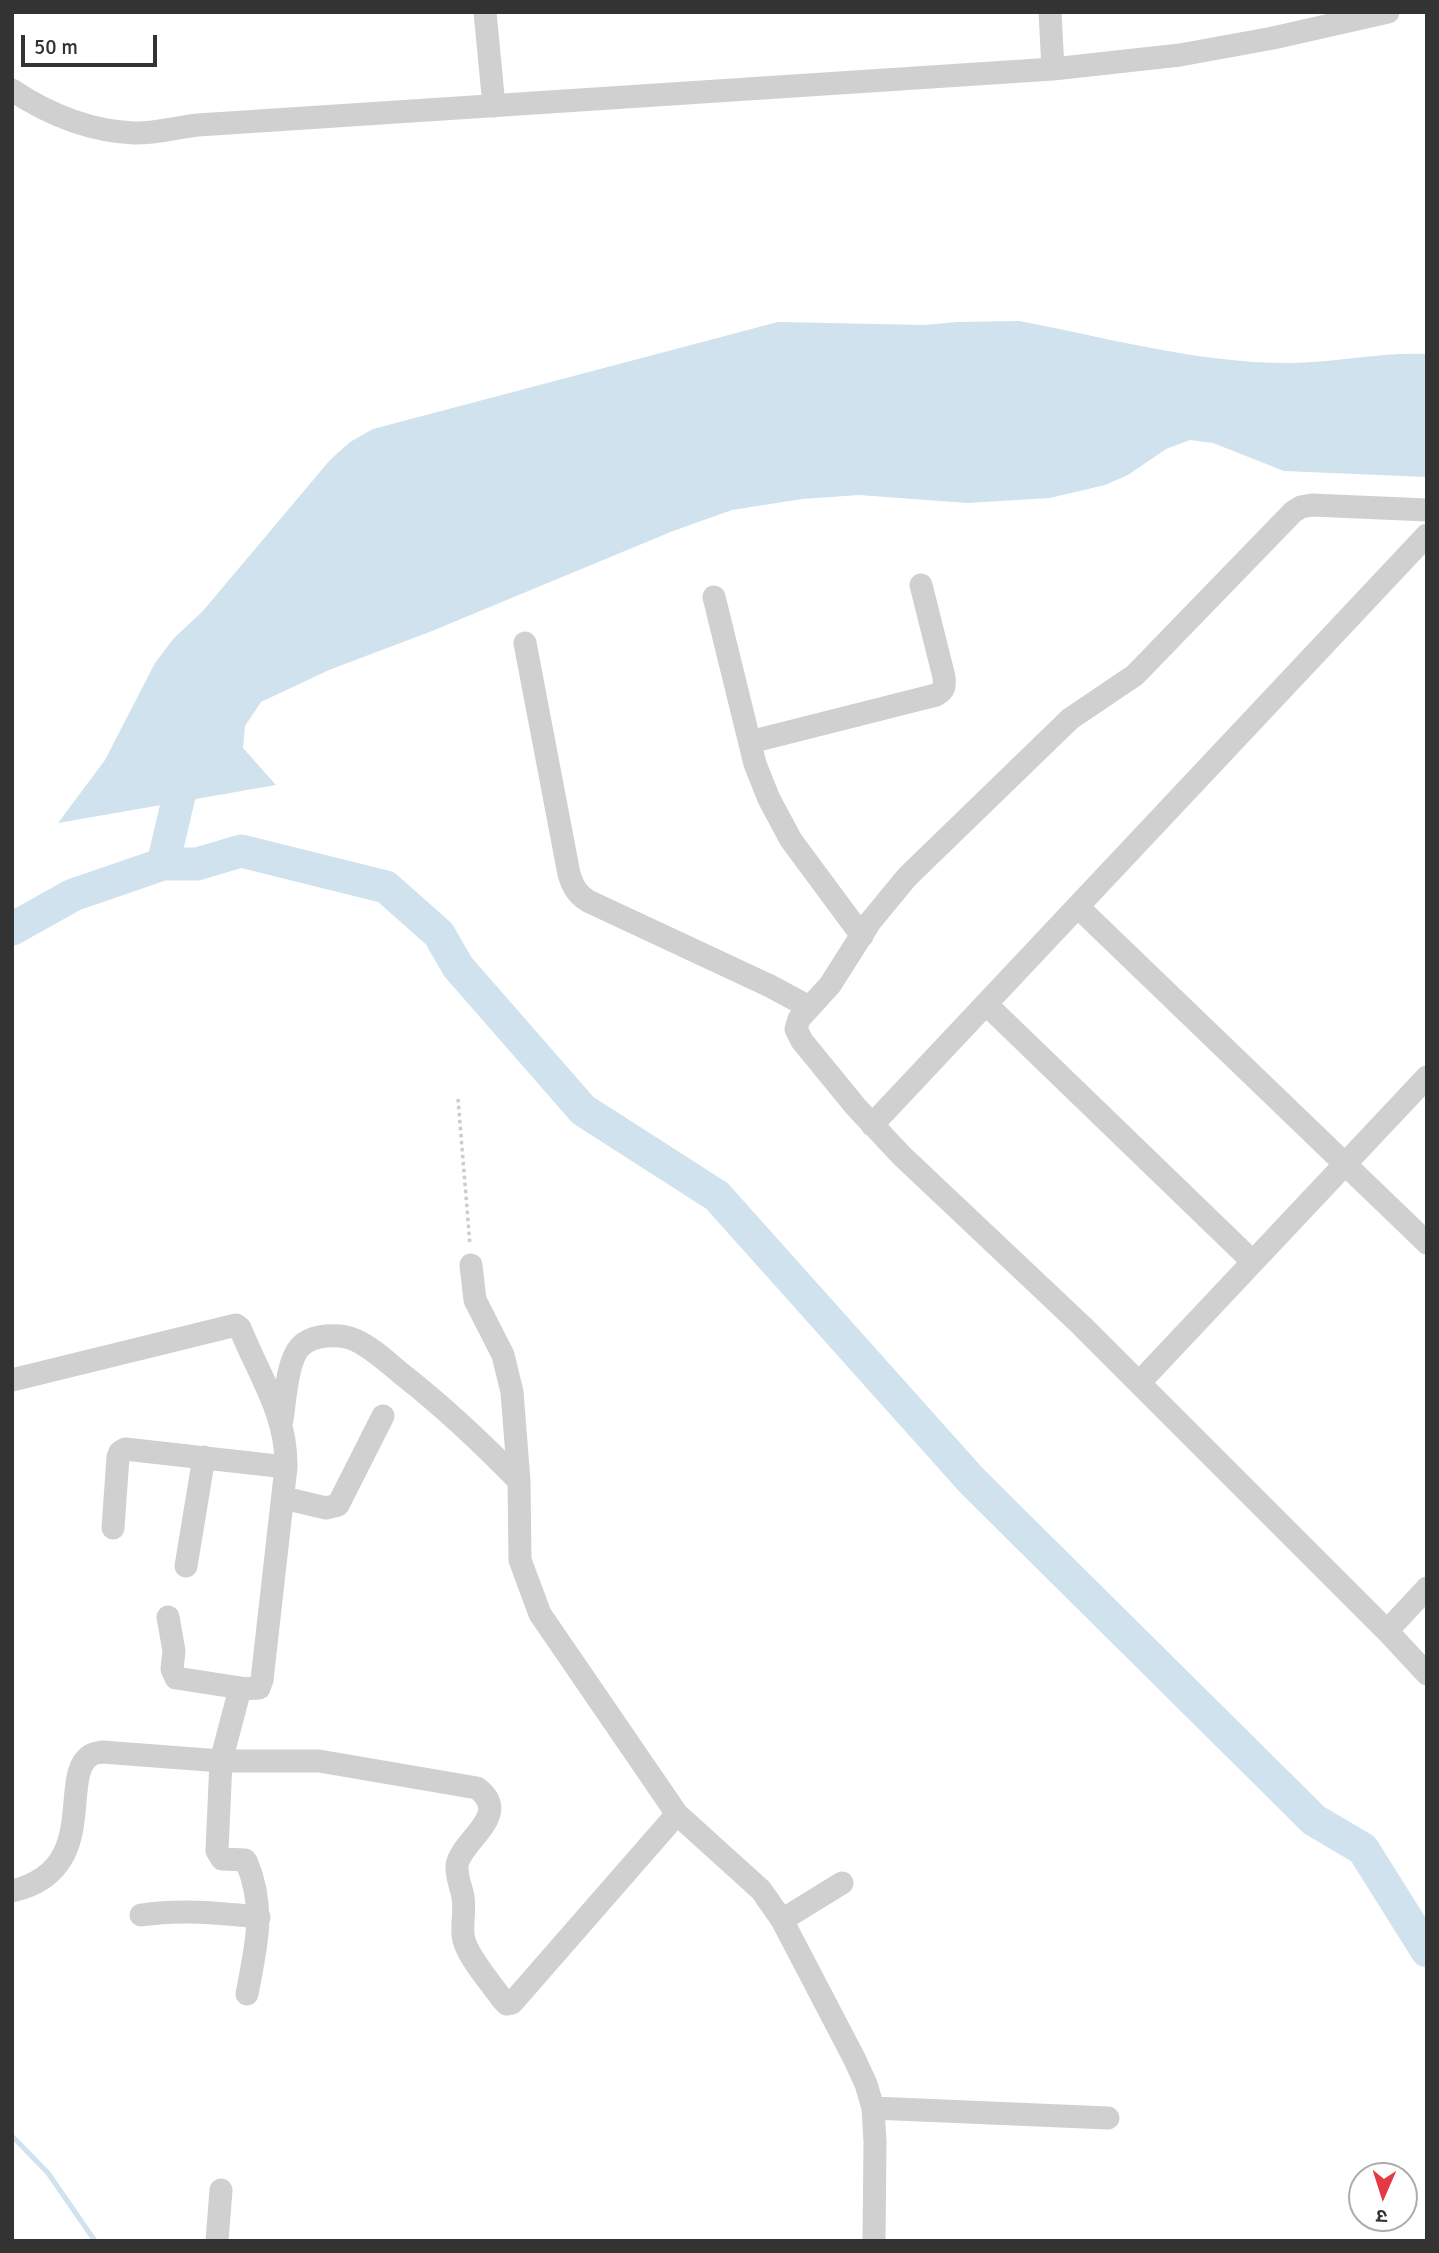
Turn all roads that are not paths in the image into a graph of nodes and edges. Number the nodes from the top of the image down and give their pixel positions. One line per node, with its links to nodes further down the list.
1 (485, 12): 6 (street)
2 (1050, 12): 4 (street)
3 (1388, 12): 4 (street)
4 (1053, 69): 6 (street)
5 (12, 90): 6 (street)
6 (494, 106)
7 (1427, 510): 14 (street)
8 (1427, 535): 13 (street)
9 (921, 585): 12 (street)
10 (715, 597): 12 (street)
11 (525, 643): 16 (street)
12 (750, 742): 14 (street)
13 (1078, 907): 15 (street); 19 (street)
14 (862, 936): 16 (street)
15 (986, 1004): 18 (street); 21 (street)
16 (809, 1007): 18 (street)
17 (1427, 1077): 19 (street)
18 (872, 1125): 24 (street)
19 (1343, 1164): 20 (street); 21 (street)
20 (1427, 1243)
21 (1252, 1261): 24 (street)
22 (471, 1265): 29 (street)
23 (12, 1380): 26 (street)
24 (1139, 1382): 35 (street)
25 (383, 1416): 30 (street)
26 (281, 1423): 28 (street); 29 (street)
27 (204, 1457): 28 (street); 31 (street); 32 (street)
28 (286, 1467): 30 (street)
29 (519, 1481): 39 (street)
30 (284, 1498): 37 (street)
31 (113, 1528)
32 (186, 1566)
33 (1427, 1588): 35 (street)
34 (168, 1617): 37 (street)
35 (1387, 1631): 36 (street)
36 (1427, 1674)
37 (241, 1688): 38 (street)
38 (221, 1762): 39 (street); 41 (street); 43 (street)
39 (677, 1814): 44 (street)
40 (842, 1883): 44 (street)
41 (12, 1891)
42 (141, 1915): 43 (street)
43 (259, 1917): 45 (street)
44 (782, 1920): 46 (street)
45 (247, 1994)
46 (873, 2108): 47 (street); 50 (street)
47 (1108, 2118)
48 (221, 2190): 49 (street)
49 (217, 2241)
50 (874, 2241)

